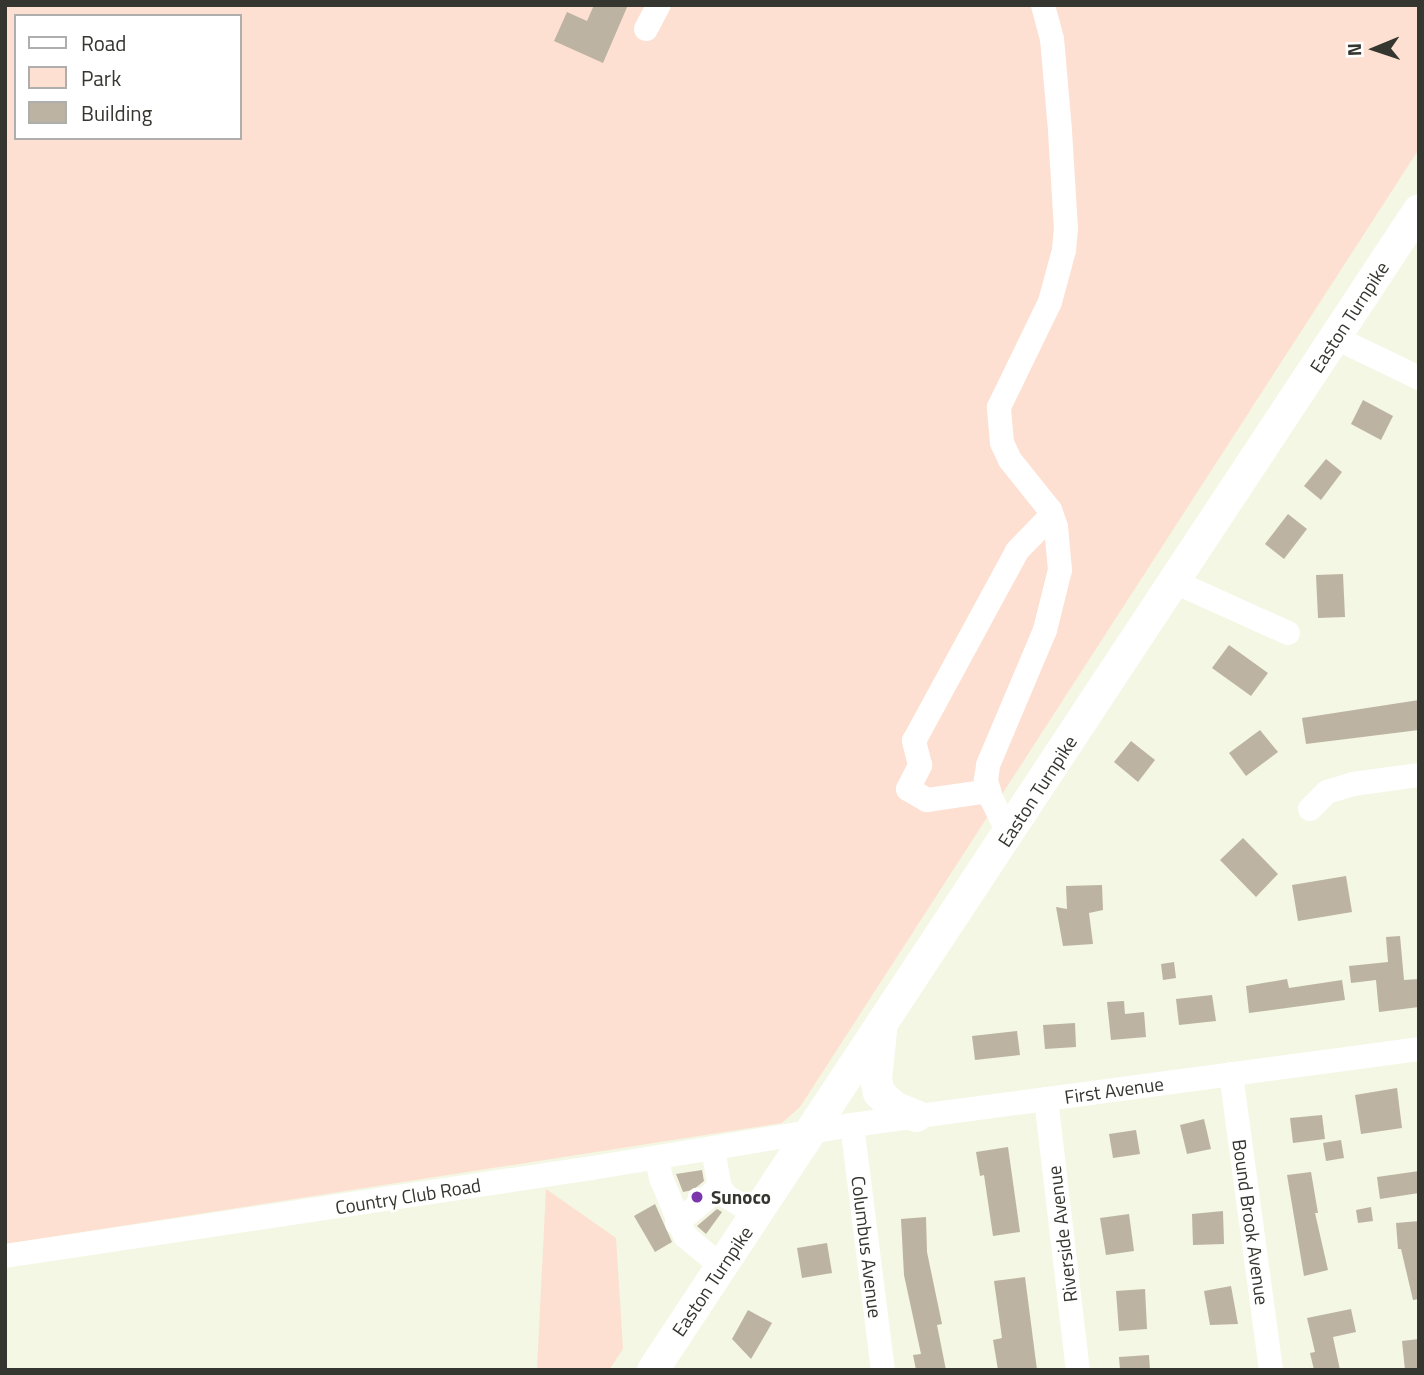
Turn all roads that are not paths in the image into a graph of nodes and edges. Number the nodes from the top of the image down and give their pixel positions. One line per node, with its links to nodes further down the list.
1 (659, 5): 3 (street)
2 (1043, 5): 7 (street)
3 (646, 29)
4 (1419, 210): 5 (main road, Easton Turnpike)
5 (1336, 338): 6 (street); 8 (main road, Easton Turnpike)
6 (1419, 378)
7 (1052, 515): 11 (street); 11 (street)
8 (1175, 582): 9 (street); 13 (main road, Easton Turnpike)
9 (1288, 632)
10 (1419, 775): 12 (street)
11 (989, 791): 13 (street)
12 (1310, 809)
13 (1009, 834): 14 (main road, Easton Turnpike)
14 (882, 1025): 18 (main road); 20 (main road, Easton Turnpike)
15 (1419, 1049): 16 (street, First Avenue)
16 (1231, 1074): 17 (street, First Avenue); 31 (street, Bound Brook Avenue)
17 (1046, 1099): 18 (street, First Avenue); 30 (street, Riverside Avenue)
18 (916, 1116): 19 (street, First Avenue)
19 (852, 1125): 20 (street, First Avenue); 29 (street, Columbus Avenue)
20 (810, 1133): 21 (street, Country Club Road); 24 (main road, Easton Turnpike)
21 (713, 1149): 22 (street, Country Club Road); 23 (street)
22 (657, 1158): 25 (street); 26 (street, Country Club Road)
23 (720, 1187): 24 (street); 25 (street)
24 (756, 1214): 27 (main road, Easton Turnpike)
25 (677, 1223): 27 (street)
26 (5, 1256)
27 (721, 1266): 28 (main road, Easton Turnpike)
28 (653, 1370)
29 (883, 1370)
30 (1078, 1370)
31 (1271, 1370)

